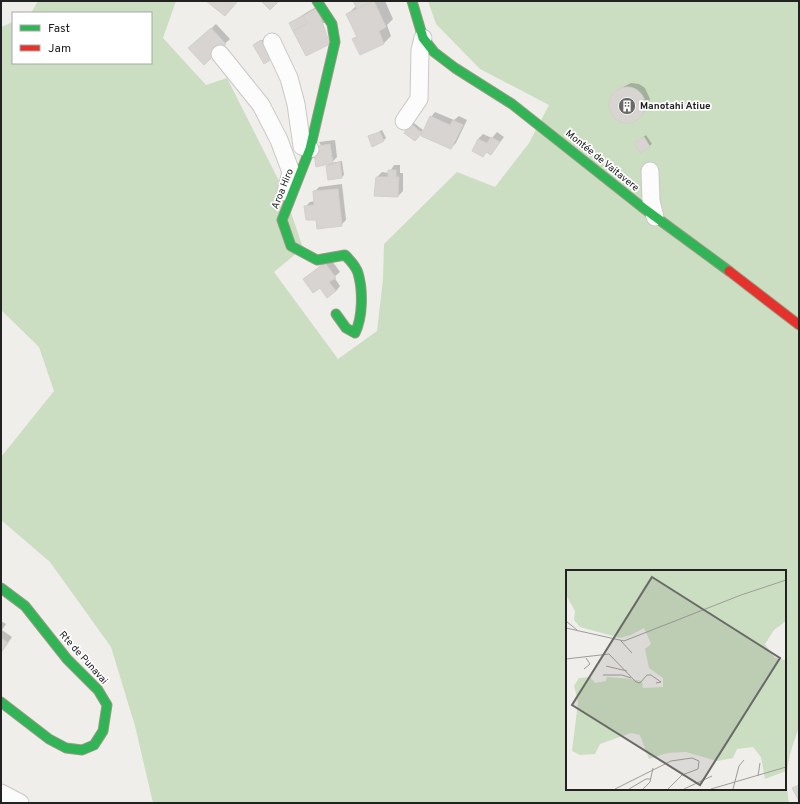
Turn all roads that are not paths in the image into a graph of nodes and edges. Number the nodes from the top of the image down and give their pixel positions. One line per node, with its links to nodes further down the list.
1 (317, 1): 7 (street, Aroa Hiro)
2 (412, 1): 3 (street, Montée de Vaitavere)
3 (424, 38): 6 (street); 9 (street, Montée de Vaitavere)
4 (272, 42): 7 (street)
5 (220, 54): 10 (street)
6 (404, 121)
7 (310, 149): 10 (street, Aroa Hiro)
8 (650, 171): 9 (street)
9 (655, 217): 12 (street, Montée de Vaitavere)
10 (291, 246): 11 (street)
11 (336, 314)
12 (799, 325)
13 (1, 588): 14 (street, Rte de Punavai)
14 (1, 702)
15 (1, 793): 16 (street)
16 (20, 803)

